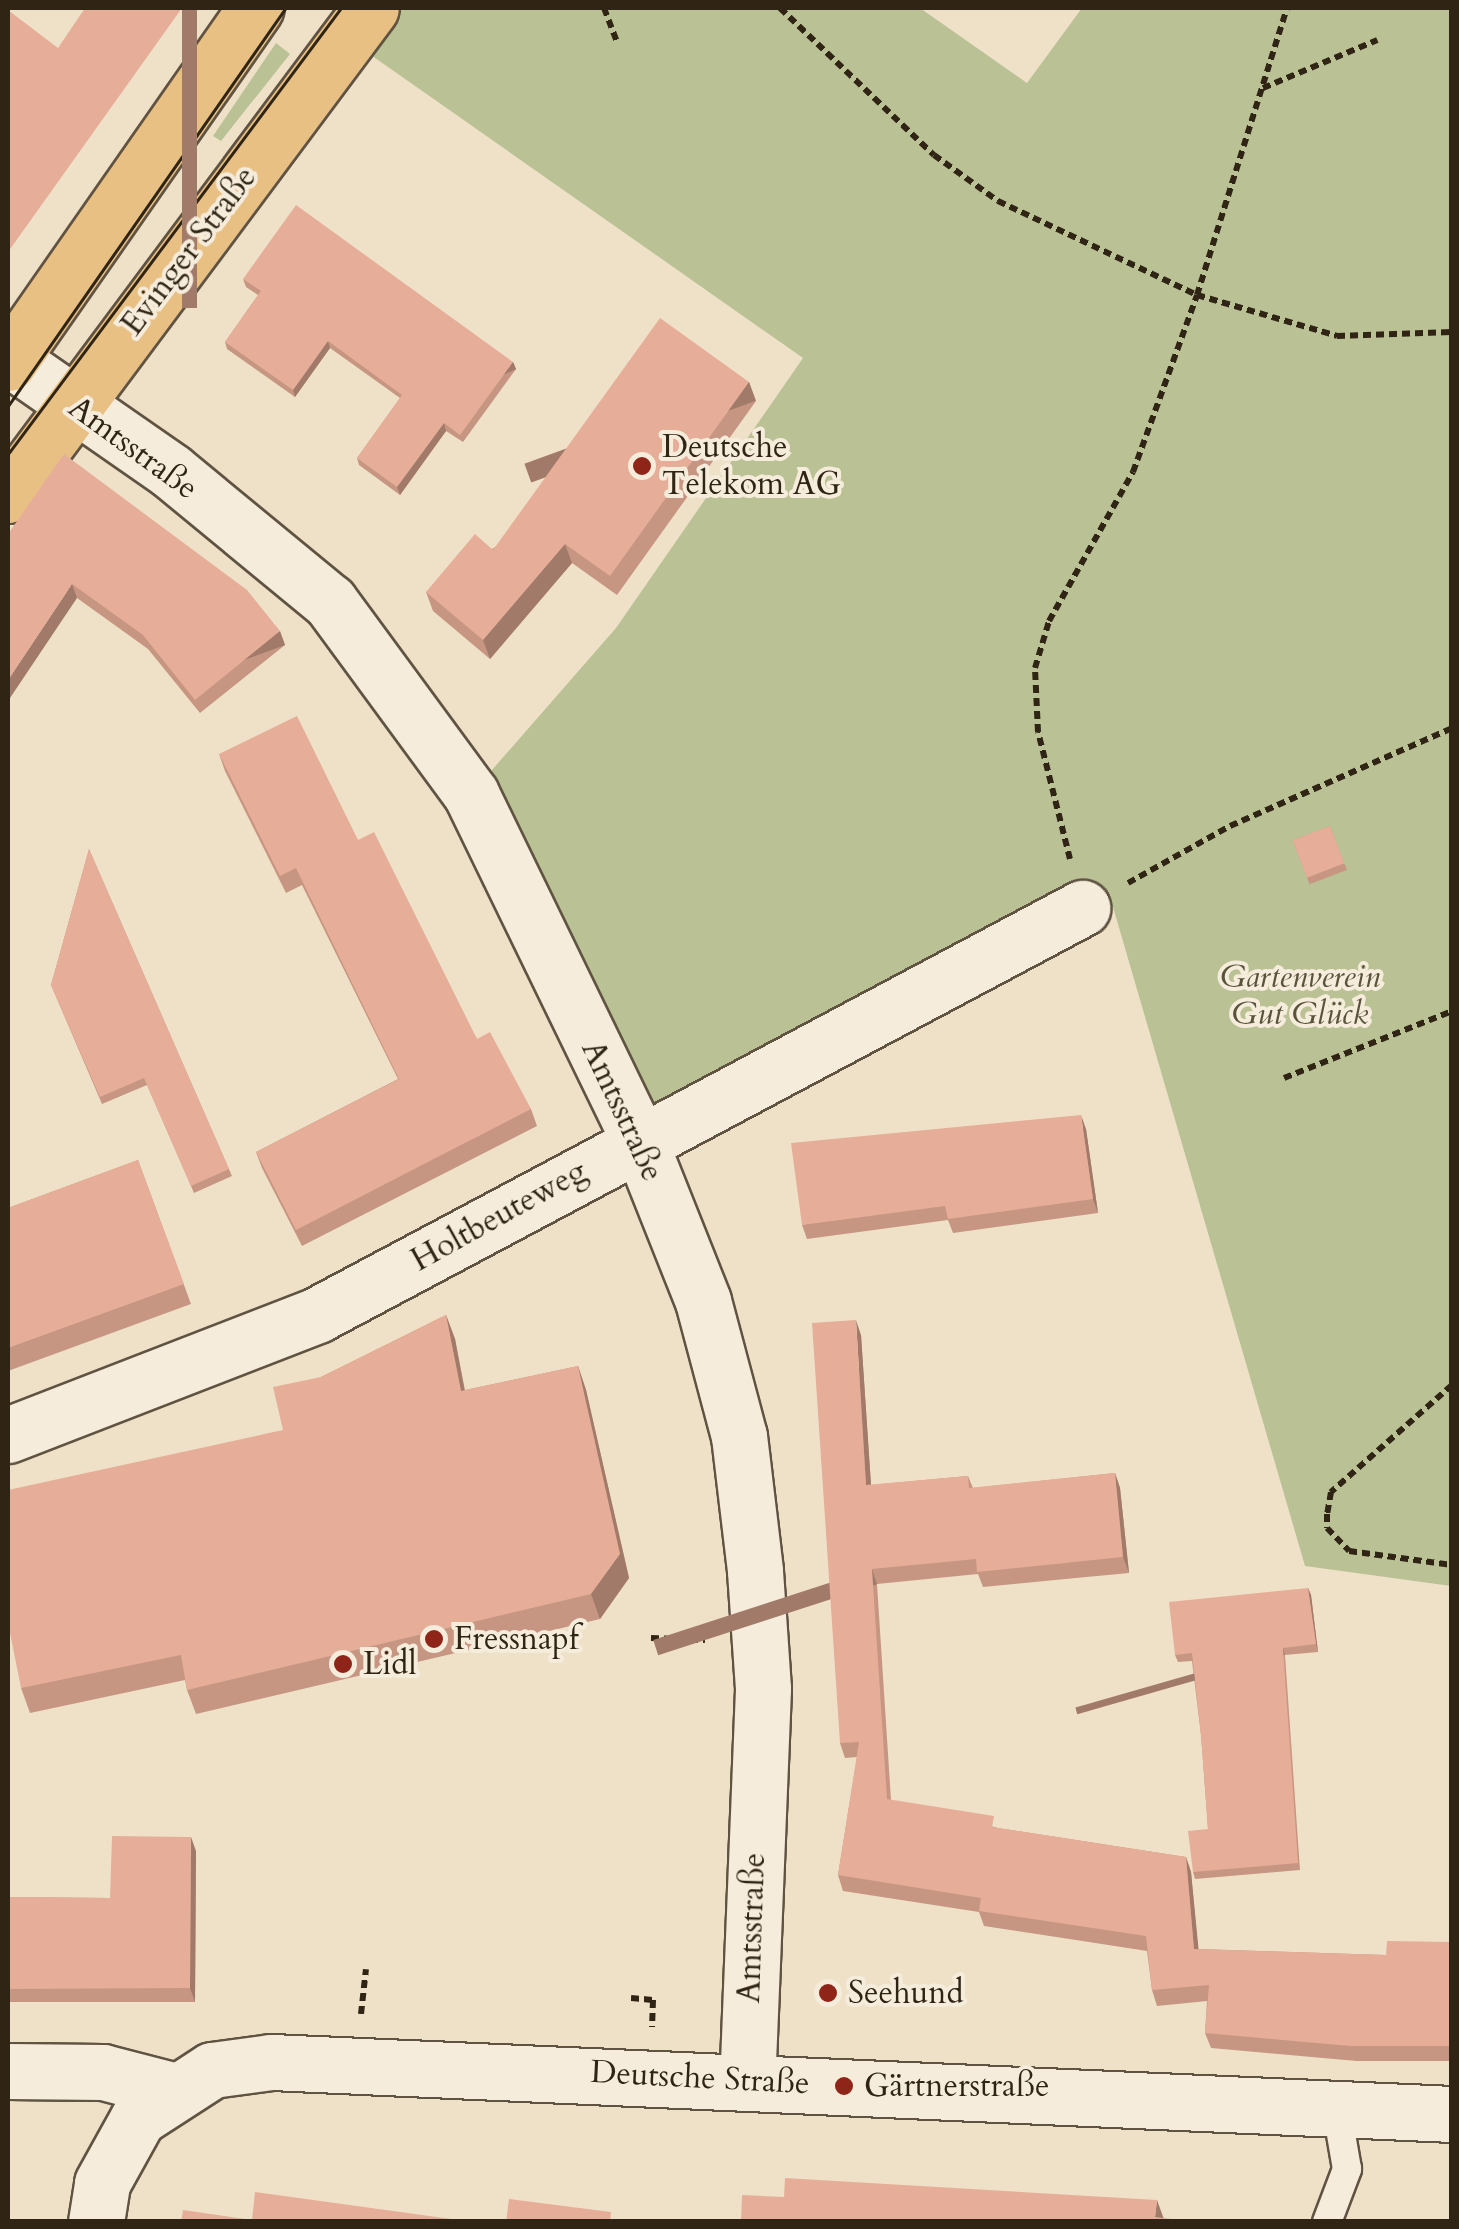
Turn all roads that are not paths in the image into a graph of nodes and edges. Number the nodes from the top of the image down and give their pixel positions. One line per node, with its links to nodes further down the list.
1 (256, 8): 3 (main road)
2 (372, 8): 4 (main road, Evinger Straße)
3 (9, 361): 4 (street, Amtsstraße)
4 (73, 406): 5 (main road, Evinger Straße); 7 (street, Amtsstraße)
5 (8, 496)
6 (1082, 908): 7 (street, Holtbeuteweg)
7 (638, 1140): 8 (street, Holtbeuteweg); 10 (street, Amtsstraße)
8 (8, 1434)
9 (8, 2071): 11 (street)
10 (747, 2080): 11 (street, Deutsche Straße); 12 (street, Deutsche Straße)
11 (172, 2090): 14 (street, Deutsche Straße)
12 (1337, 2111): 13 (street, Deutsche Straße); 15 (lane)
13 (1452, 2114)
14 (96, 2222)
15 (1327, 2222)

